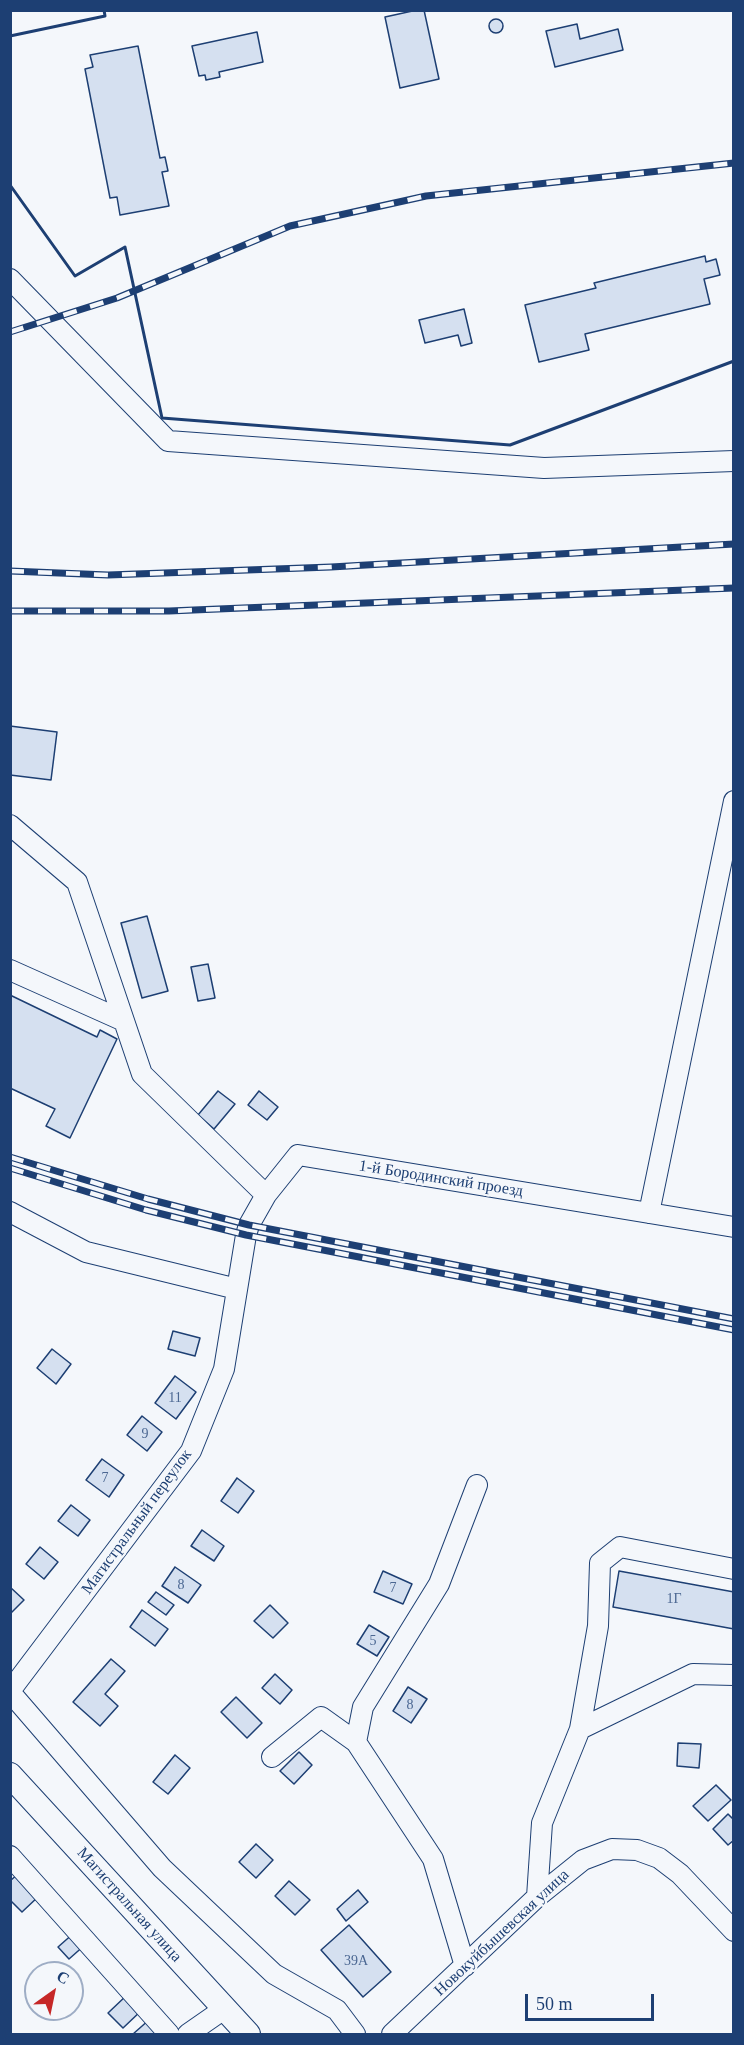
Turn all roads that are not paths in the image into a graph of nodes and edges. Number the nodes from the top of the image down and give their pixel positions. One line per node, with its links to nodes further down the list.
1 (10, 279): 2 (street)
2 (734, 461)
3 (734, 801): 9 (street)
4 (10, 825): 6 (street)
5 (10, 970): 6 (street)
6 (124, 1021): 7 (street)
7 (266, 1195): 9 (street, 1-й Бородинский проезд); 11 (street, 1-й Бородинский проезд)
8 (10, 1212): 11 (street)
9 (649, 1213): 10 (street, 1-й Бородинский проезд)
10 (734, 1227)
11 (237, 1288): 15 (street, Магистральный переулок)
12 (477, 1485): 17 (street)
13 (734, 1569): 16 (street)
14 (734, 1675): 16 (street)
15 (10, 1692): 28 (street)
16 (580, 1729): 21 (street)
17 (356, 1742): 18 (street); 23 (street)
18 (272, 1757)
19 (10, 1775): 24 (main road, Магистральная улица)
20 (10, 1857): 25 (street)
21 (537, 1897): 22 (street, Новокуйбышевская улица); 23 (street, Новокуйбышевская улица)
22 (734, 1931)
23 (465, 1966): 29 (street, Новокуйбышевская улица)
24 (224, 2008): 26 (street); 27 (main road, Магистральная улица)
25 (170, 2034)
26 (188, 2034)
27 (248, 2034)
28 (355, 2034)
29 (392, 2034)

